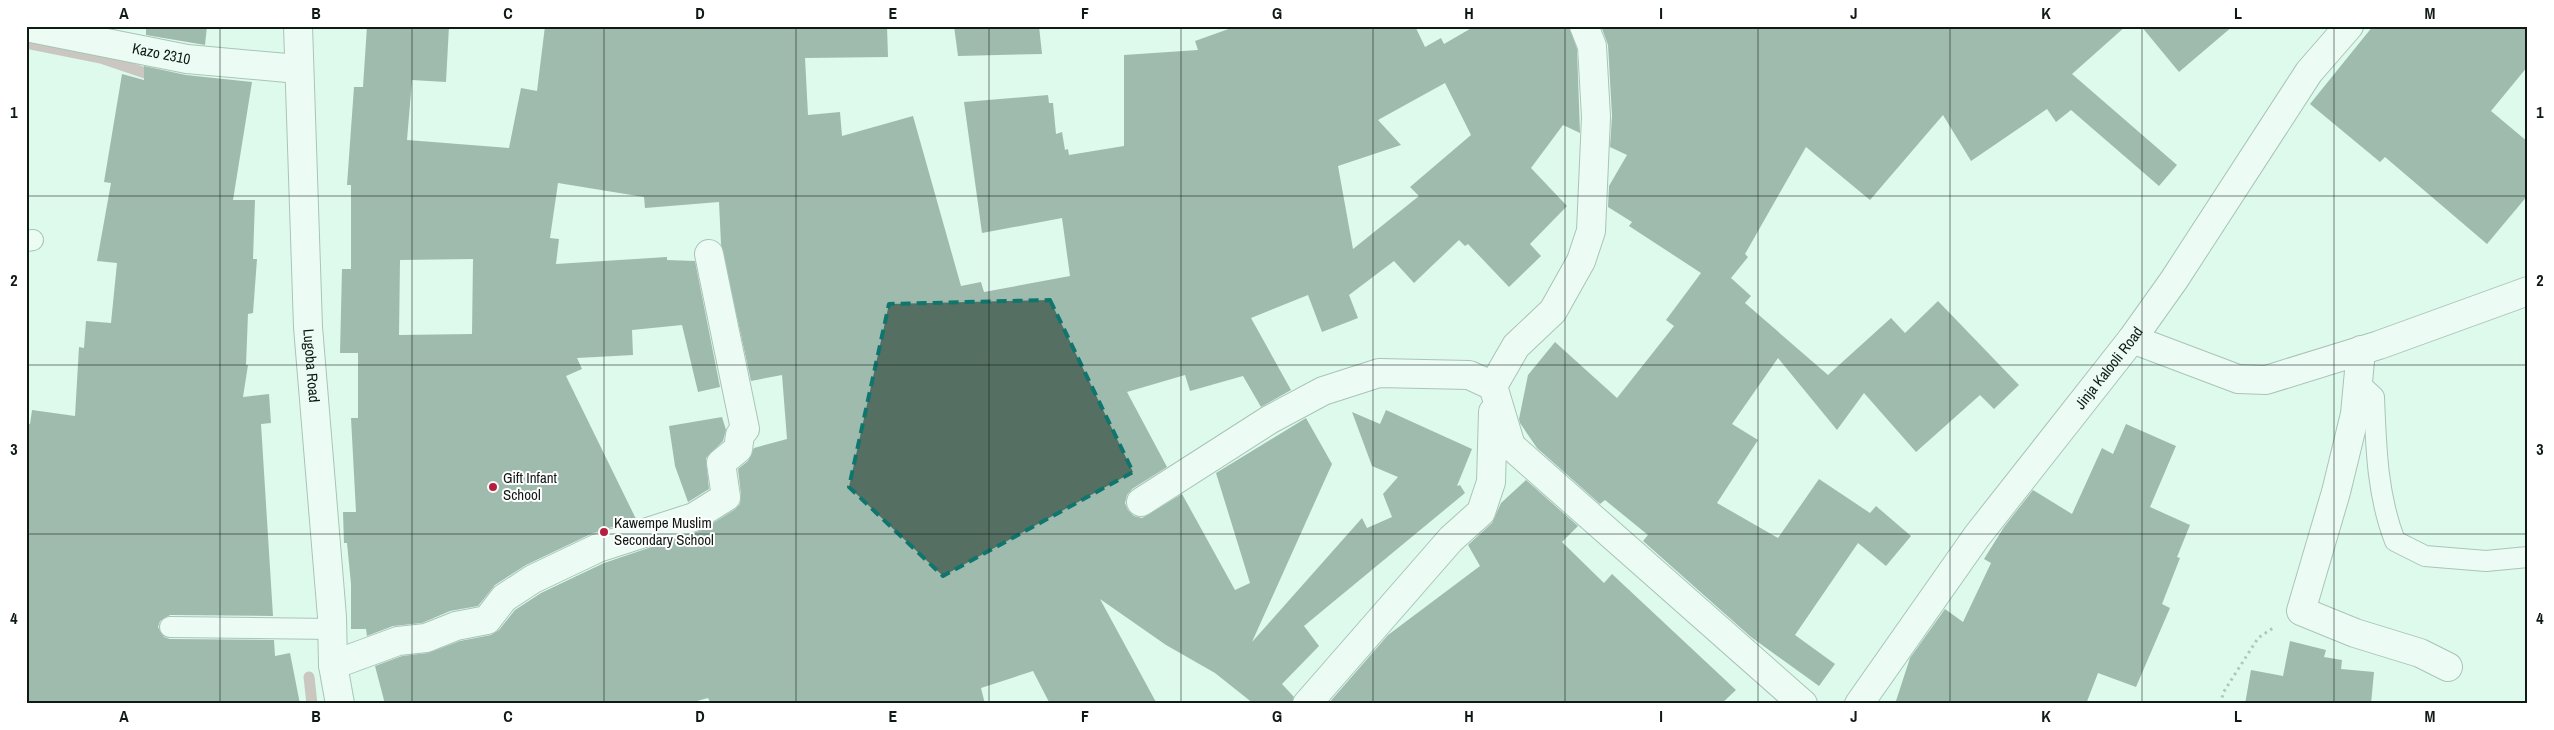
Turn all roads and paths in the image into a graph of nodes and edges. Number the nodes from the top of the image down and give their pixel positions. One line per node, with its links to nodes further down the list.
1 (298, 26): 5 (street, Lugoba Road)
2 (1584, 26): 11 (street)
3 (2349, 26): 8 (street, Jinja Kalooli Road)
4 (26, 27): 5 (street, Kazo 2310)
5 (298, 69): 16 (street, Lugoba Road)
6 (709, 254): 17 (street)
7 (2528, 290): 9 (street)
8 (2132, 339): 9 (street); 22 (street, Jinja Kalooli Road)
9 (2361, 350): 10 (street)
10 (2358, 382): 13 (lane); 14 (street)
11 (1493, 386): 12 (street); 20 (street); 21 (street)
12 (1141, 502)
13 (2528, 558)
14 (2301, 612): 18 (street); 23 (path)
15 (170, 627): 16 (lane)
16 (333, 629): 17 (street, Lugoba Road)
17 (333, 665): 19 (street, Lugoba Road)
18 (2448, 667)
19 (340, 704)
20 (1307, 704)
21 (1803, 704)
22 (1859, 704)
23 (2221, 704)

